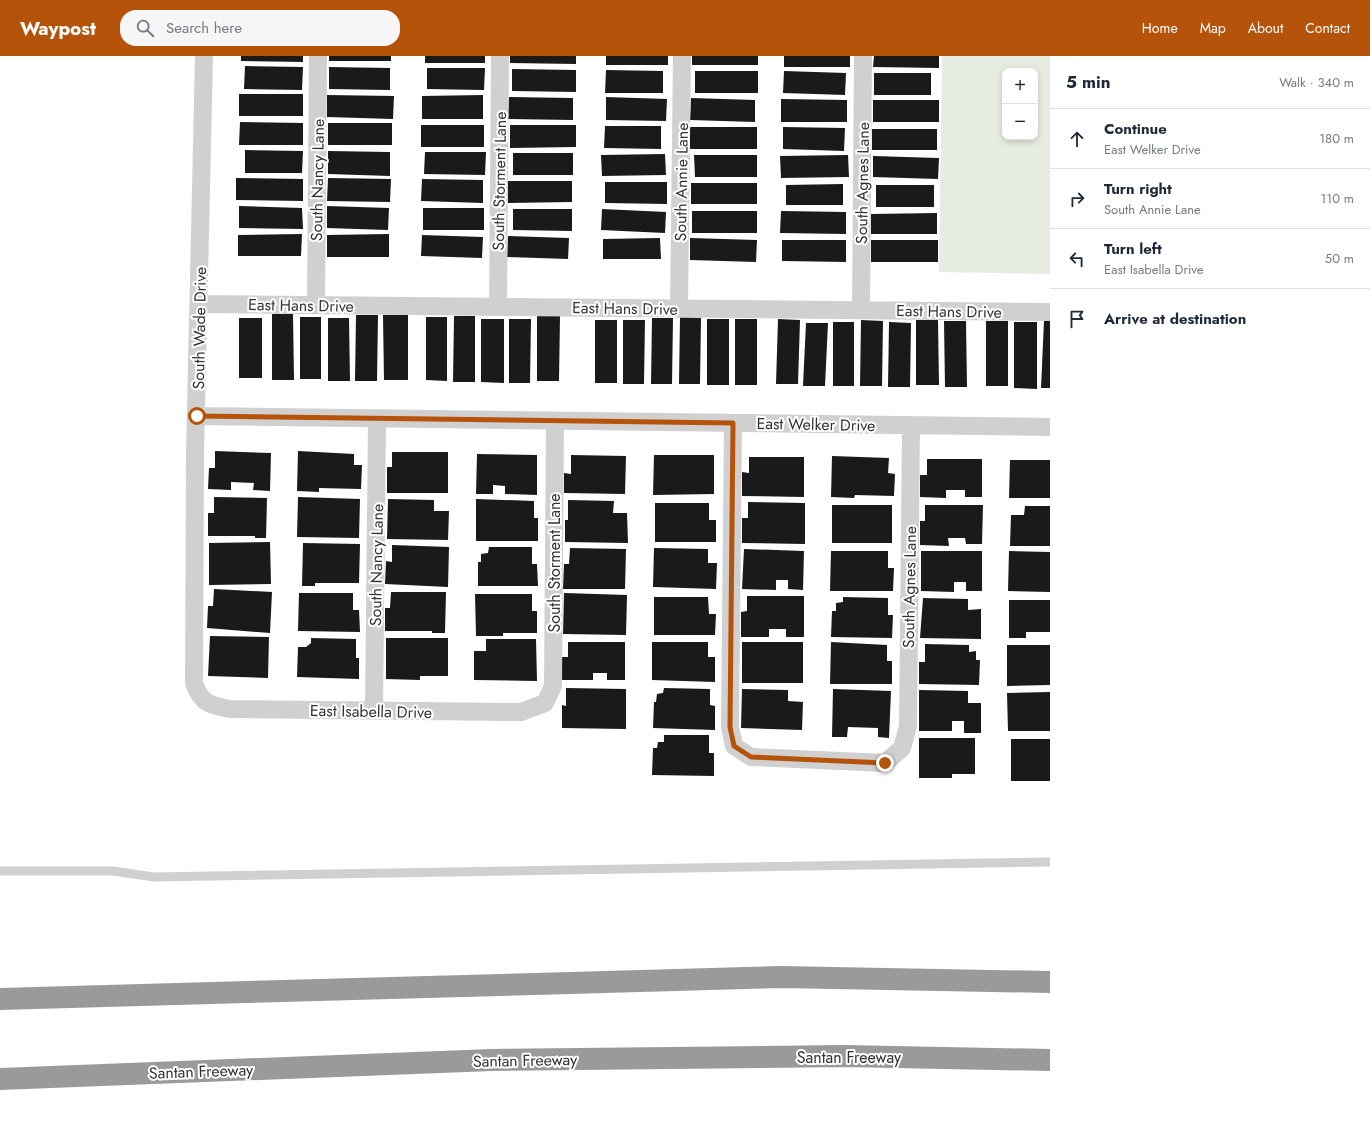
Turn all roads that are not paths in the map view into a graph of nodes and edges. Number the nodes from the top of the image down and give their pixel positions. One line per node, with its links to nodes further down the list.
1 (204, 56): 6 (street, South Wade Drive)
2 (318, 56): 7 (street, South Nancy Lane)
3 (500, 56): 8 (street, South Storment Lane)
4 (682, 56): 9 (street, South Annie Lane)
5 (863, 56): 10 (street, South Agnes Lane)
6 (200, 304): 7 (street, East Hans Drive); 12 (street, South Wade Drive)
7 (316, 305): 8 (street, East Hans Drive)
8 (498, 307): 9 (street, East Hans Drive)
9 (679, 309): 10 (street, East Hans Drive)
10 (861, 310): 11 (street, East Hans Drive)
11 (1050, 312)
12 (197, 416): 13 (street, East Welker Drive); 18 (street, South Wade Drive)
13 (377, 419): 14 (street, East Welker Drive); 20 (street, South Nancy Lane)
14 (555, 421): 15 (street, East Welker Drive); 19 (street, South Storment Lane)
15 (733, 423): 16 (street, East Welker Drive); 16 (street, South Agnes Lane)
16 (910, 425): 17 (street, East Welker Drive)
17 (1050, 426)
18 (198, 696): 20 (street, East Isabella Drive)
19 (545, 703): 20 (street, East Isabella Drive)
20 (374, 711)
21 (1050, 862): 22 (lane)
22 (0, 871)
23 (1050, 982): 25 (highway)
24 (0, 994): 25 (highway)
25 (108, 995): 26 (highway)
26 (0, 999)
27 (1050, 1060): 28 (highway, Santan Freeway)
28 (0, 1079)

